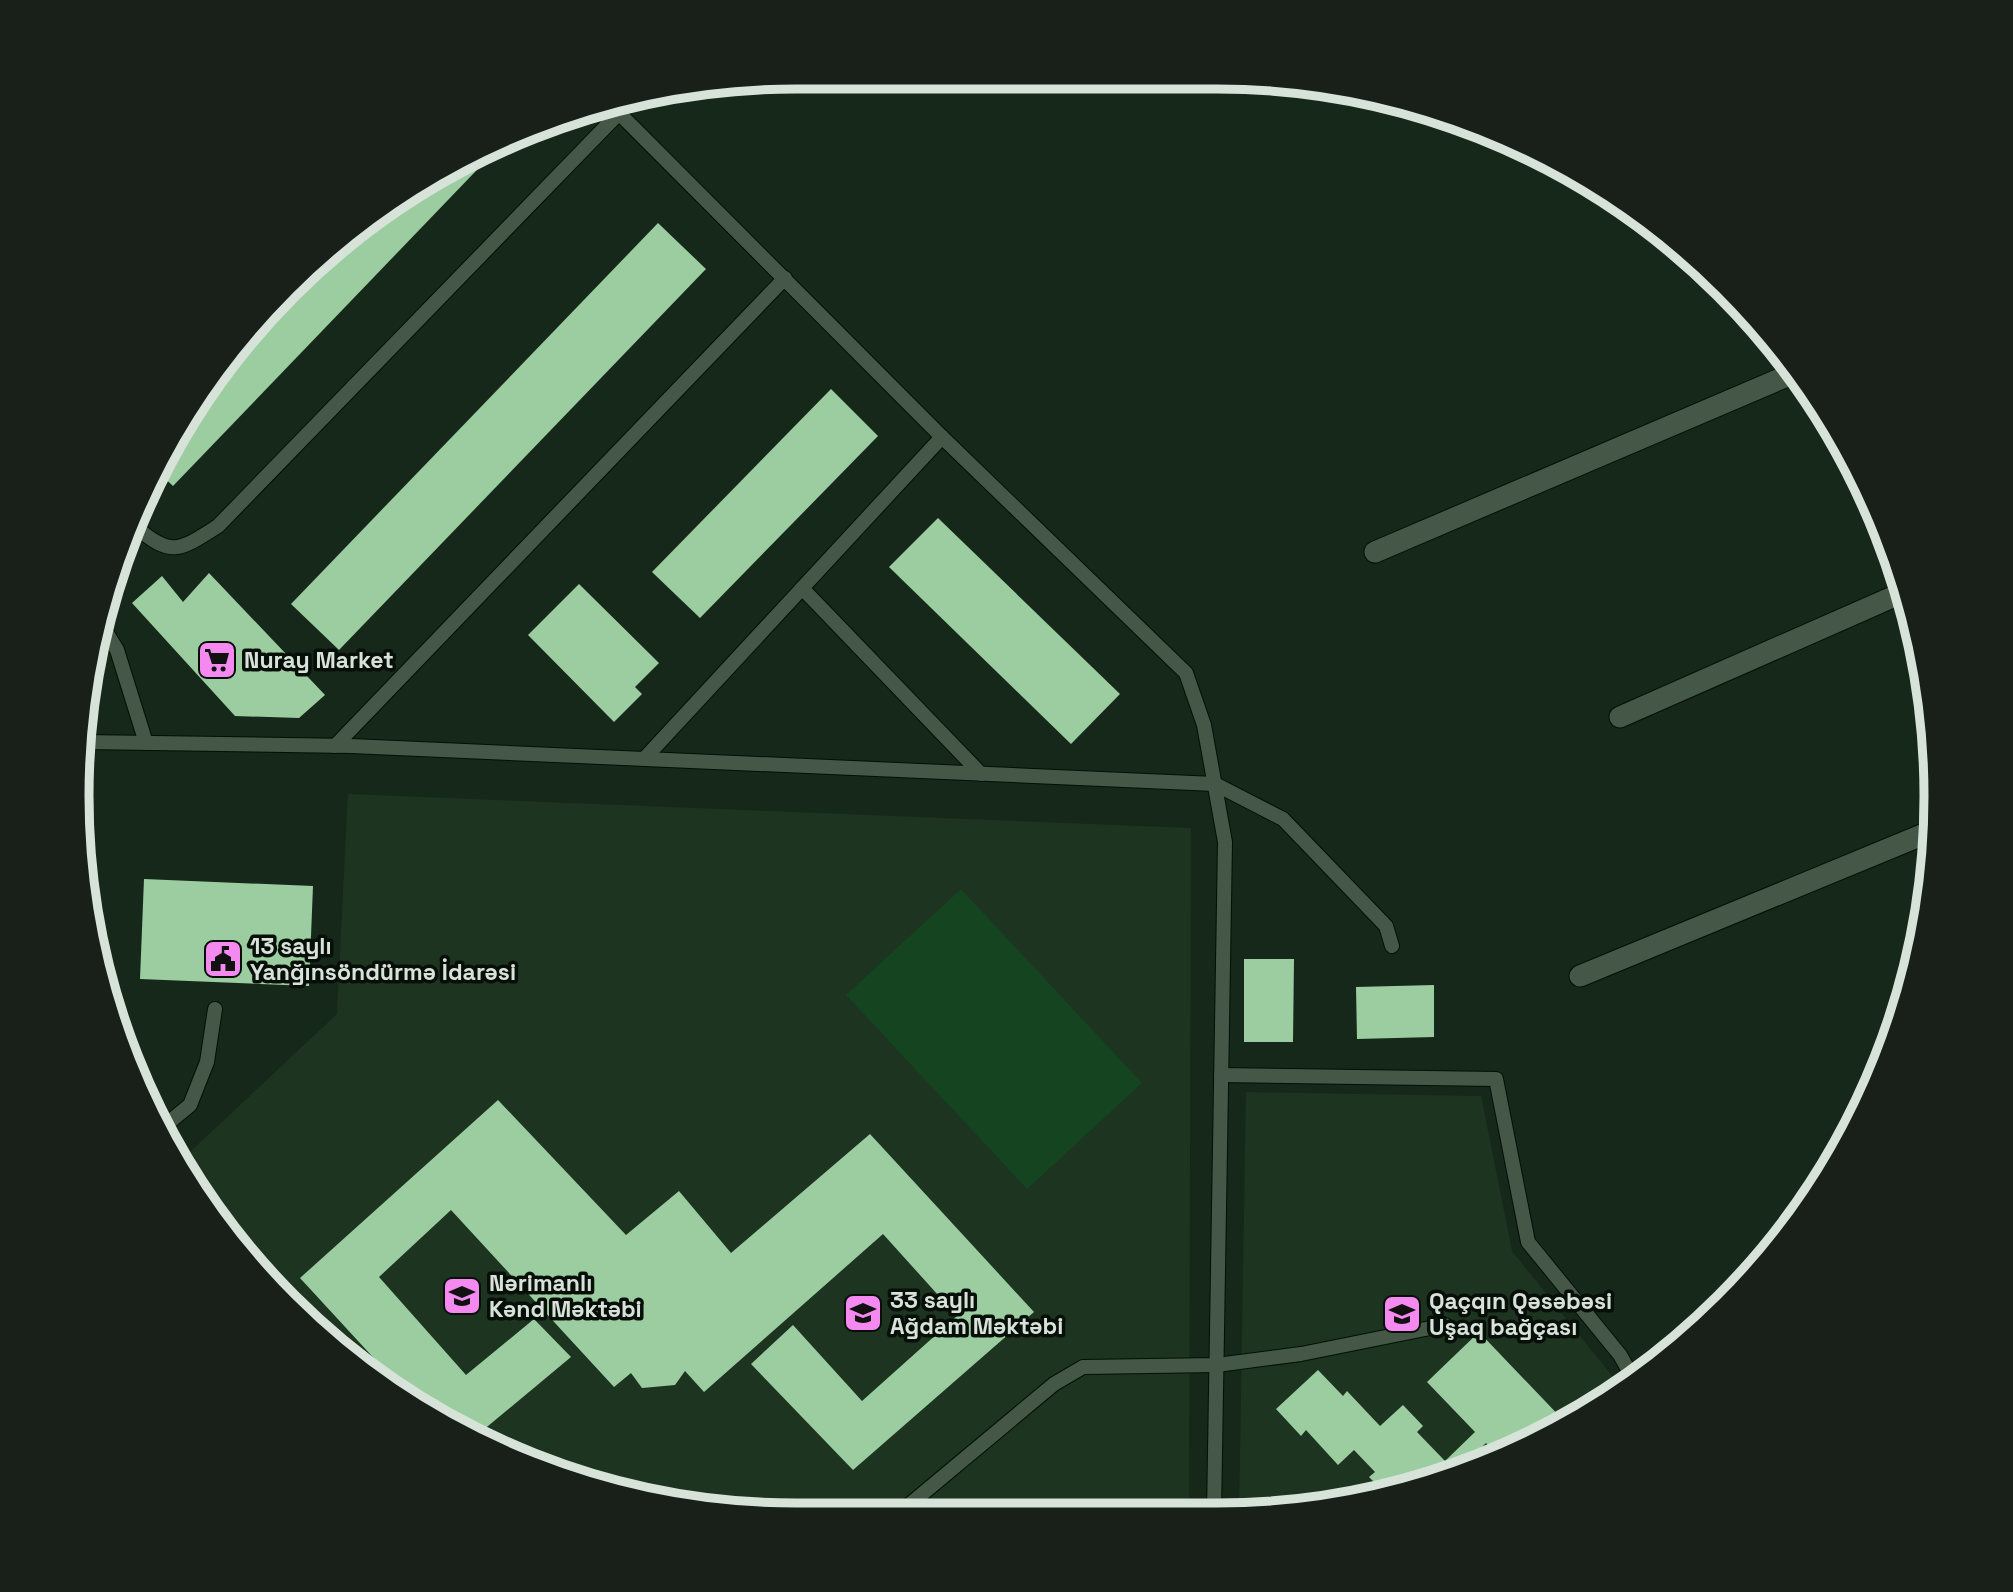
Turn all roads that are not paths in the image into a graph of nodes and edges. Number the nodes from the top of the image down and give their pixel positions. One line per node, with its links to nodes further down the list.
1 (618, 112): 3 (lane)
2 (608, 115): 6 (lane)
3 (785, 278): 5 (lane); 14 (lane)
4 (1786, 377): 7 (street)
5 (942, 437): 8 (lane); 17 (lane)
6 (141, 531)
7 (1374, 552)
8 (802, 588): 15 (lane); 16 (lane)
9 (1895, 596): 11 (street)
10 (108, 635): 13 (lane)
11 (1620, 718)
12 (92, 742): 13 (lane)
13 (146, 743): 14 (lane)
14 (335, 746): 15 (lane)
15 (644, 759): 16 (lane)
16 (981, 774): 17 (lane)
17 (1215, 784): 19 (lane); 22 (lane)
18 (1922, 835): 20 (street)
19 (1392, 946)
20 (1580, 976)
21 (215, 1009): 23 (lane)
22 (1221, 1075): 25 (lane); 26 (lane)
23 (169, 1122)
24 (1446, 1325): 25 (lane)
25 (1217, 1365): 27 (lane); 28 (lane)
26 (1628, 1371)
27 (911, 1503)
28 (1214, 1503)

